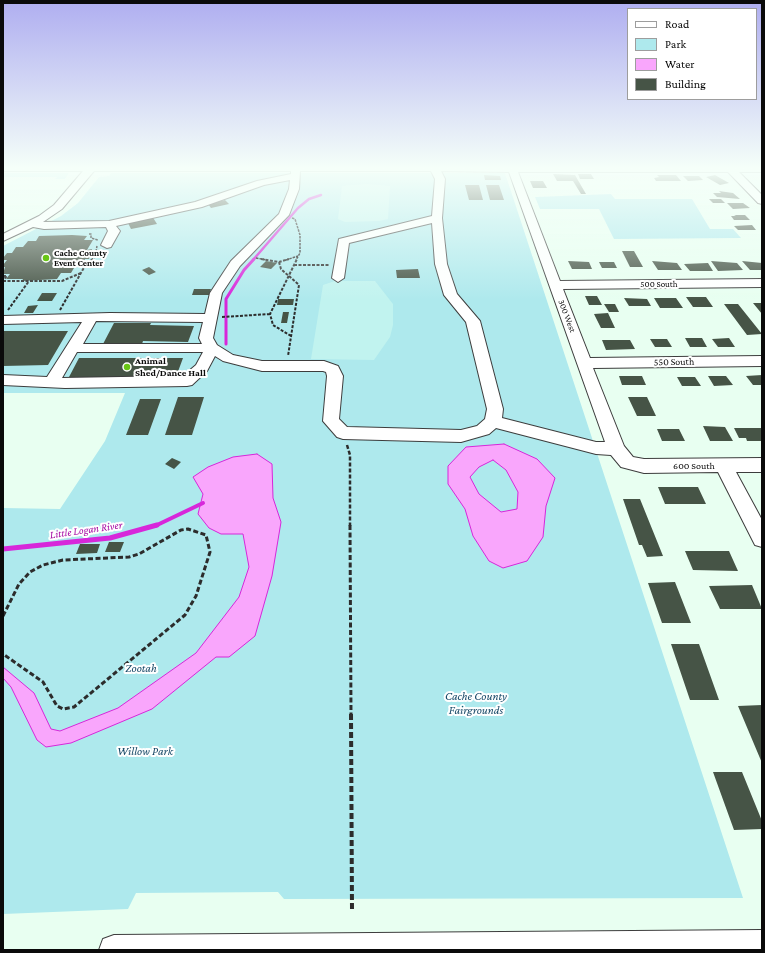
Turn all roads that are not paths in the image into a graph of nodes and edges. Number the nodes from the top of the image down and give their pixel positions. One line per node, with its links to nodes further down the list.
1 (51, 211): 7 (street)
2 (168, 211): 8 (street)
3 (285, 211): 16 (street)
4 (437, 211): 6 (street)
5 (529, 211): 13 (street, 300 West)
6 (436, 218): 11 (street); 23 (street)
7 (33, 224): 8 (street); 9 (street)
8 (109, 224): 10 (street)
9 (3, 238)
10 (104, 241)
11 (338, 278)
12 (762, 283): 13 (street, 500 South)
13 (556, 285): 20 (street, 300 West)
14 (5, 315): 15 (street)
15 (91, 318): 16 (street); 17 (street)
16 (213, 318): 18 (street)
17 (72, 348): 18 (street); 22 (street)
18 (212, 348): 22 (street); 23 (street)
19 (762, 361): 20 (street, 550 South)
20 (585, 363): 24 (street, 300 West)
21 (3, 380): 22 (street)
22 (52, 382)
23 (493, 421): 24 (street, 600 South)
24 (621, 455): 25 (street, 600 South)
25 (724, 466): 26 (street, 600 South); 27 (street)
26 (762, 466)
27 (762, 539)
28 (762, 945): 29 (street)
29 (114, 950)

